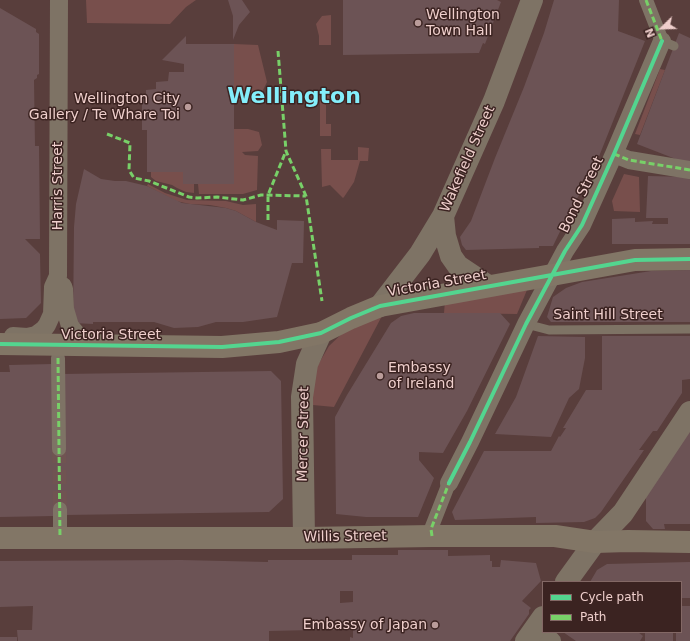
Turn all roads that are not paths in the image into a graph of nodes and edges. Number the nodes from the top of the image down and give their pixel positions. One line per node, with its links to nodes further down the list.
1 (58, 0): 10 (street, Harris Street)
2 (532, 0): 7 (street, Wakefield Street)
3 (646, 0): 4 (street)
4 (668, 43): 5 (street, Bond Street)
5 (614, 154): 6 (street); 9 (street, Bond Street)
6 (690, 170)
7 (443, 216): 11 (street); 12 (street, Wakefield Street)
8 (690, 259): 9 (main road, Victoria Street)
9 (552, 274): 11 (main road, Victoria Street); 13 (street, Bond Street)
10 (58, 276): 16 (street, Harris Street); 17 (street, Harris Street)
11 (488, 286): 12 (main road, Victoria Street)
12 (380, 306): 15 (main road, Victoria Street)
13 (526, 324): 14 (lane, Saint Hill Street); 22 (street, Bond Street)
14 (690, 329)
15 (321, 333): 17 (main road, Victoria Street); 27 (street, Mercer Street)
16 (0, 338)
17 (86, 343): 18 (main road, Victoria Street)
18 (0, 344)
19 (58, 358): 21 (street)
20 (690, 412): 28 (street)
21 (58, 449)
22 (449, 483): 24 (street, Bond Street)
23 (60, 509): 26 (street)
24 (432, 536): 27 (main road, Willis Street); 28 (main road, Willis Street)
25 (0, 538): 26 (main road, Willis Street)
26 (60, 538): 27 (main road, Willis Street)
27 (304, 538)
28 (595, 542): 29 (main road, Willis Street); 30 (street)
29 (690, 542)
30 (567, 581)

